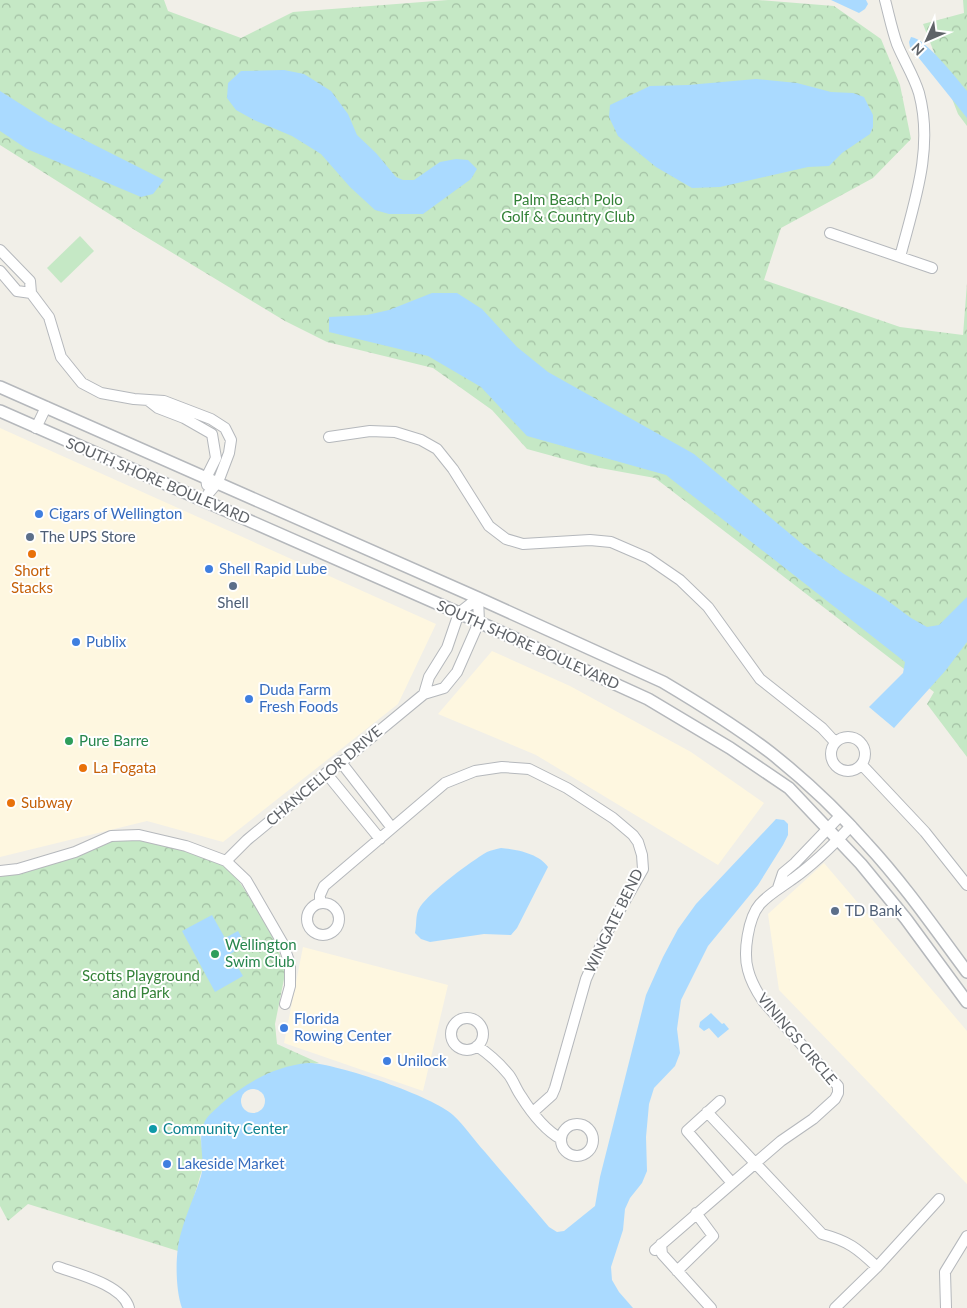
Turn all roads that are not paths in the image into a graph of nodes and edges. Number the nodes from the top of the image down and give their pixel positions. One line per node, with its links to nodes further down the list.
1 (885, 0): 4 (street)
2 (830, 234): 4 (street)
3 (0, 250): 7 (street)
4 (900, 257): 5 (street)
5 (932, 268)
6 (0, 271): 7 (street)
7 (31, 293): 9 (street)
8 (0, 387): 10 (street, SOUTH SHORE BOULEVARD)
9 (148, 400): 14 (street); 15 (street)
10 (46, 407): 12 (street); 14 (street, SOUTH SHORE BOULEVARD)
11 (0, 411): 12 (street, SOUTH SHORE BOULEVARD)
12 (36, 428): 16 (street, SOUTH SHORE BOULEVARD)
13 (329, 437): 21 (street)
14 (206, 478): 15 (street, SOUTH SHORE BOULEVARD); 16 (street)
15 (218, 482): 16 (street); 17 (street, SOUTH SHORE BOULEVARD)
16 (206, 498): 18 (street, SOUTH SHORE BOULEVARD)
17 (478, 598): 18 (street); 19 (street, CHANCELLOR DRIVE); 26 (street, SOUTH SHORE BOULEVARD)
18 (459, 613): 19 (street, SOUTH SHORE BOULEVARD); 20 (street, CHANCELLOR DRIVE)
19 (480, 622): 20 (street, CHANCELLOR DRIVE); 30 (street, SOUTH SHORE BOULEVARD)
20 (424, 694): 22 (street, CHANCELLOR DRIVE)
21 (835, 742): 23 (street); 23 (street)
22 (340, 761): 24 (street, CHANCELLOR DRIVE); 25 (street)
23 (862, 765): 35 (street)
24 (326, 773): 27 (street); 33 (street, CHANCELLOR DRIVE)
25 (375, 806): 27 (street); 29 (street)
26 (840, 816): 28 (street, SOUTH SHORE BOULEVARD); 30 (street, VININGS CIRCLE)
27 (362, 817): 31 (street)
28 (851, 826): 32 (street, VININGS CIRCLE); 38 (street, SOUTH SHORE BOULEVARD)
29 (392, 828): 31 (street, WINGATE BEND); 43 (street, WINGATE BEND)
30 (828, 829): 32 (street, SOUTH SHORE BOULEVARD); 36 (street, VININGS CIRCLE)
31 (380, 839): 37 (street, WINGATE BEND)
32 (838, 840): 36 (street, VININGS CIRCLE); 39 (street, SOUTH SHORE BOULEVARD)
33 (226, 861): 34 (street); 40 (street)
34 (0, 871)
35 (967, 885)
36 (778, 888): 46 (street, VININGS CIRCLE)
37 (320, 903)
38 (967, 972)
39 (967, 1002)
40 (285, 1004)
41 (477, 1046): 43 (street)
42 (720, 1100): 44 (street)
43 (532, 1112): 45 (street)
44 (707, 1112): 46 (street); 47 (street)
45 (562, 1139)
46 (755, 1164): 47 (street, VININGS CIRCLE); 52 (street)
47 (732, 1183): 49 (street, VININGS CIRCLE)
48 (939, 1199): 52 (street)
49 (696, 1213): 53 (street); 53 (street, VININGS CIRCLE)
50 (967, 1236): 57 (street)
51 (58, 1267): 54 (street)
52 (877, 1267): 56 (street)
53 (677, 1271): 55 (street, VININGS CIRCLE)
54 (129, 1308)
55 (711, 1308)
56 (835, 1308)
57 (946, 1308)

